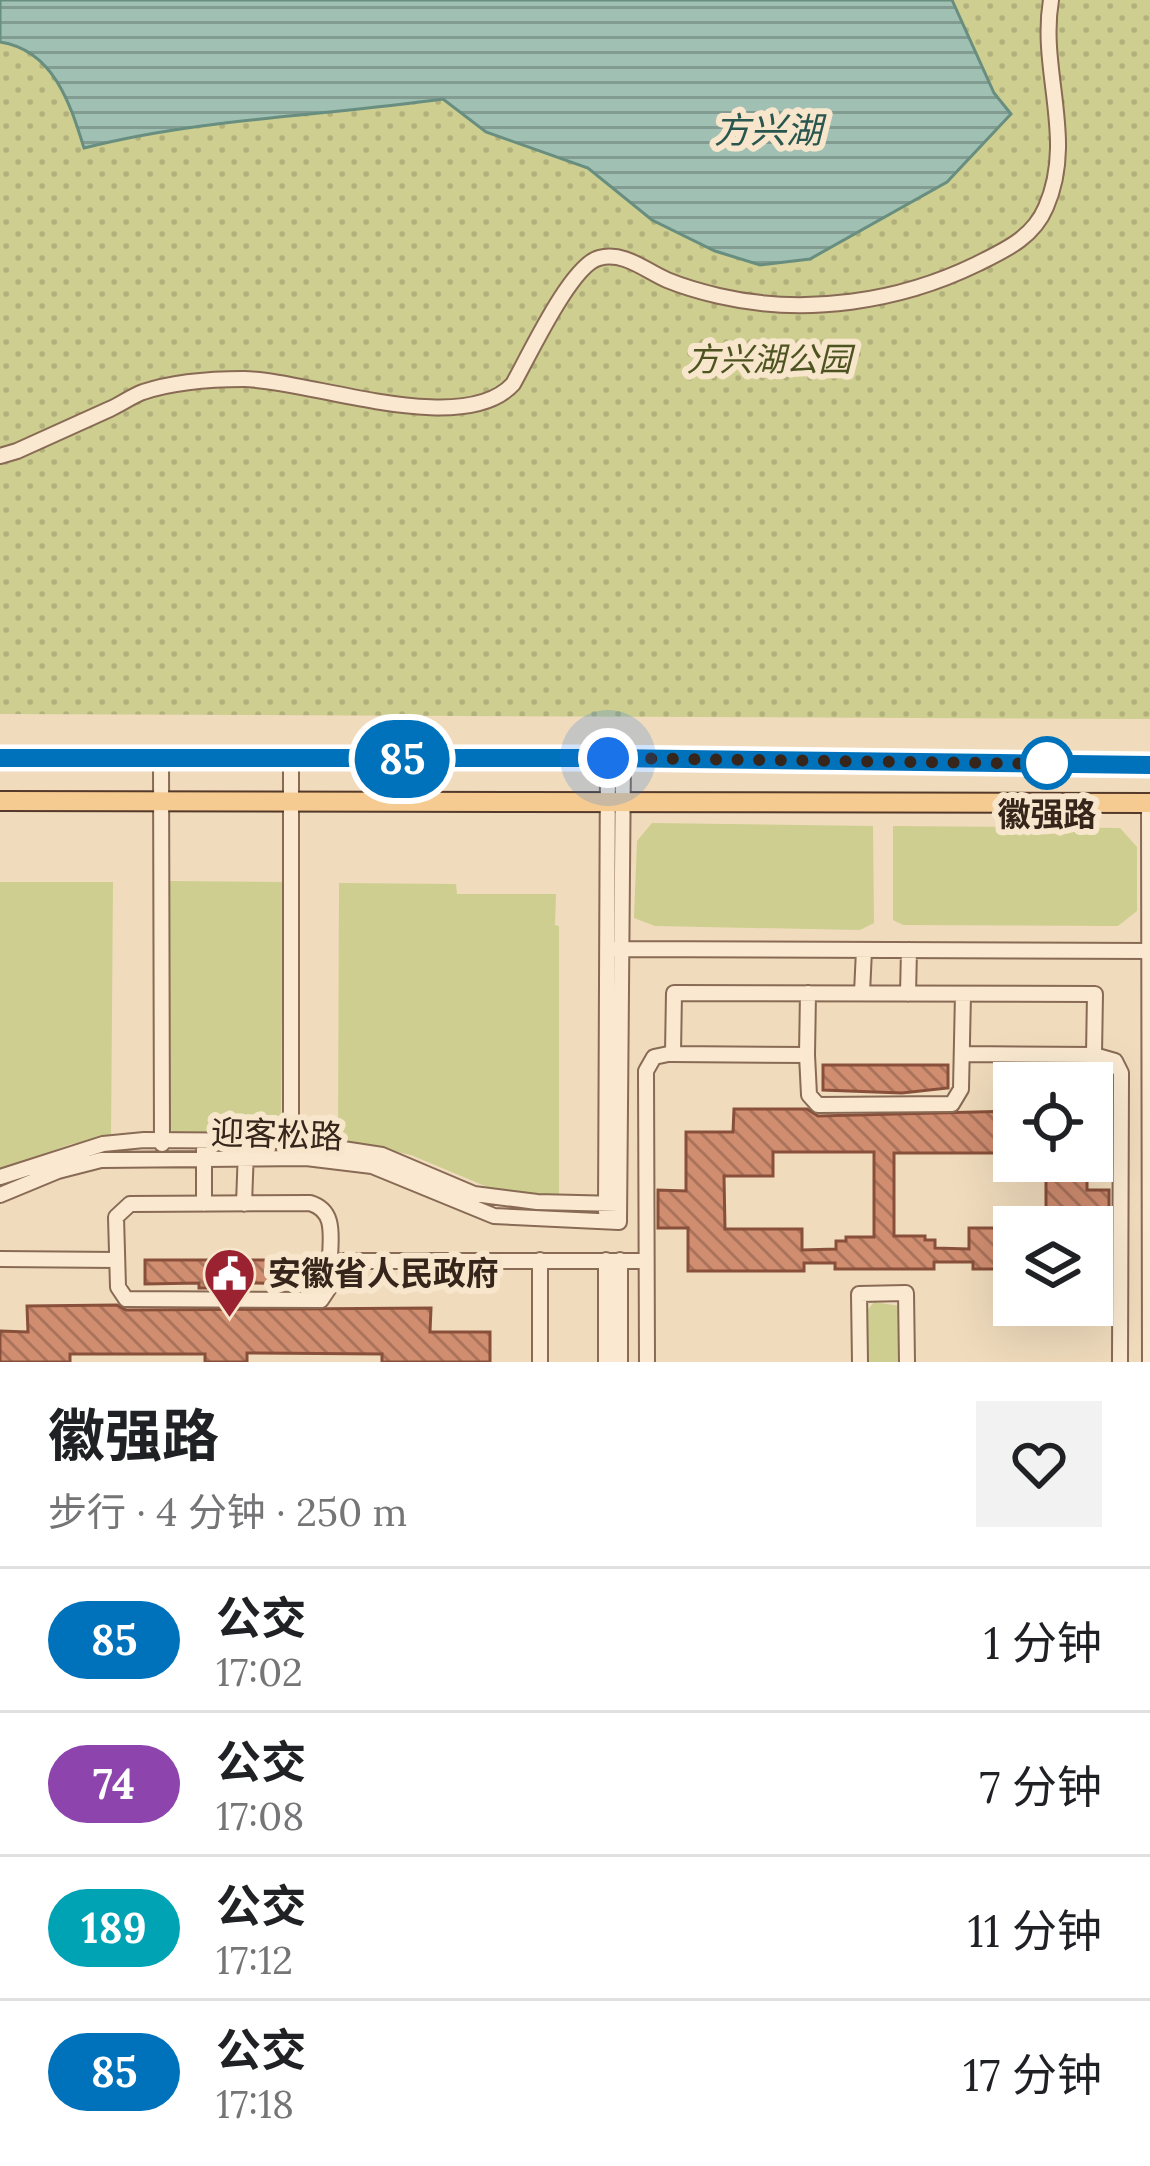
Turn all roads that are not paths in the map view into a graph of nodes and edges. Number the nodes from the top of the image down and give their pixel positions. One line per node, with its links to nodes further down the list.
1 (1051, 0): 2 (street)
2 (0, 456)
3 (0, 758): 5 (main road)
4 (615, 758): 6 (main road); 7 (main road); 11 (street)
5 (161, 759): 6 (main road); 9 (street)
6 (291, 759): 10 (street)
7 (1150, 765)
8 (0, 801): 9 (main road)
9 (161, 802): 10 (main road); 25 (street)
10 (291, 802): 11 (main road); 28 (street)
11 (615, 802): 12 (main road); 13 (street)
12 (1149, 803): 16 (street)
13 (616, 949): 14 (street); 34 (street)
14 (864, 950): 15 (street); 18 (street)
15 (909, 950): 16 (street); 19 (street)
16 (1149, 951): 53 (street)
17 (808, 993): 18 (street); 21 (street); 24 (street)
18 (862, 993): 19 (street)
19 (908, 994): 20 (street)
20 (963, 994): 22 (street); 23 (street)
21 (672, 1054): 24 (street); 35 (street)
22 (962, 1054): 23 (street); 24 (street)
23 (1094, 1054): 52 (street)
24 (807, 1055)
25 (162, 1140): 26 (street, 迎客松路); 29 (street); 33 (street, 迎客松路)
26 (204, 1140): 27 (street, 迎客松路); 30 (street)
27 (246, 1141): 28 (street, 迎客松路); 31 (street)
28 (291, 1141): 32 (street); 39 (street, 迎客松路)
29 (162, 1158): 30 (street, 迎客松路); 36 (street, 迎客松路)
30 (204, 1158): 31 (street, 迎客松路); 37 (street)
31 (245, 1158): 32 (street, 迎客松路); 38 (street)
32 (291, 1158): 39 (street, 迎客松路)
33 (0, 1177)
34 (613, 1182): 35 (street); 39 (street)
35 (646, 1182): 45 (street)
36 (0, 1195)
37 (204, 1204): 38 (street); 41 (street)
38 (244, 1204): 44 (street)
39 (612, 1204)
40 (0, 1258): 41 (street)
41 (117, 1260): 44 (street)
42 (540, 1260): 43 (street); 44 (street); 46 (street)
43 (613, 1260): 45 (street); 47 (street); 48 (street)
44 (330, 1261)
45 (646, 1261): 49 (street)
46 (540, 1362)
47 (606, 1362)
48 (620, 1362)
49 (647, 1362)
50 (860, 1362): 51 (street)
51 (907, 1362)
52 (1120, 1362)
53 (1150, 1362)

